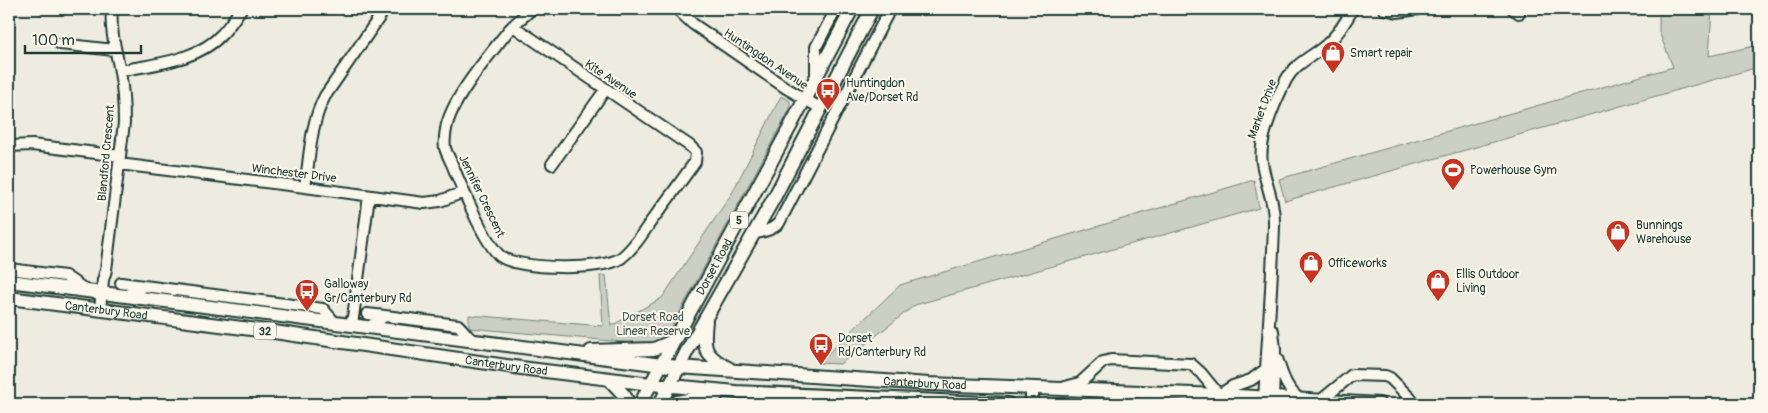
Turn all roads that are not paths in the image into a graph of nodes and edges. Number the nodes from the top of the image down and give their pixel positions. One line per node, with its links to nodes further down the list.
1 (112, 9): 15 (street, Blandford Crescent)
2 (241, 9): 16 (street)
3 (385, 9): 25 (street)
4 (532, 9): 13 (street, Jennifer Crescent)
5 (677, 9): 19 (street, Huntingdon Avenue)
6 (836, 9): 17 (street, Dorset Road)
7 (852, 9): 17 (main road, Dorset Road / 5)
8 (872, 9): 20 (main road, Dorset Road / 5)
9 (890, 9): 28 (street)
10 (1353, 9): 41 (street, Market Drive)
11 (1384, 9): 12 (street)
12 (1418, 9)
13 (513, 26): 18 (street, Kite Avenue); 26 (street, Jennifer Crescent)
14 (60, 44): 15 (street)
15 (114, 50): 16 (street, Blandford Crescent)
16 (120, 71): 23 (street, Blandford Crescent)
17 (816, 77): 19 (main road, Dorset Road / 5)
18 (605, 90): 22 (street, Kite Avenue); 24 (street)
19 (804, 100): 20 (street, Huntingdon Avenue); 46 (main road, Dorset Road / 5)
20 (820, 108): 28 (main road, Dorset Road / 5)
21 (9, 146): 23 (street, Winchester Drive)
22 (696, 152): 26 (street, Jennifer Crescent)
23 (120, 160): 25 (street, Winchester Drive); 34 (street, Blandford Crescent)
24 (552, 164)
25 (305, 187): 27 (street, Winchester Drive)
26 (464, 192): 27 (street, Winchester Drive)
27 (368, 196): 43 (street)
28 (755, 233): 40 (main road, Dorset Road / 5)
29 (9, 269): 33 (street, Canterbury Road)
30 (9, 281): 33 (main road, Canterbury Road / 32)
31 (121, 283): 32 (street)
32 (144, 286): 35 (street, Canterbury Road); 42 (street)
33 (87, 291): 34 (main road, Canterbury Road / 32)
34 (104, 294): 35 (main road, Canterbury Road / 32); 37 (street, Blandford Crescent)
35 (125, 296): 42 (main road, Canterbury Road / 32)
36 (9, 298): 37 (main road, Canterbury Road / 32)
37 (102, 309): 47 (main road, Canterbury Road / 32)
38 (367, 314): 39 (street, Canterbury Road)
39 (385, 316): 44 (street); 45 (street, Canterbury Road)
40 (707, 316): 51 (main road, Dorset Road / 5); 53 (main road)
41 (1271, 321): 48 (street, Market Drive); 52 (street, Market Drive)
42 (334, 323): 43 (main road, Canterbury Road / 32)
43 (352, 325): 44 (main road, Canterbury Road / 32); 47 (main road)
44 (369, 327): 45 (main road, Canterbury Road / 32)
45 (473, 340): 49 (main road, Canterbury Road / 32)
46 (673, 340): 49 (main road); 50 (main road, Dorset Road / 5)
47 (349, 343): 54 (main road, Canterbury Road / 32)
48 (1275, 350): 61 (street); 62 (street, Market Drive)
49 (551, 352): 50 (main road, Canterbury Road / 32)
50 (660, 366): 51 (main road, Canterbury Road / 32); 55 (main road, Dorset Road / 5)
51 (678, 368): 53 (main road, Canterbury Road / 32); 56 (main road, Dorset Road / 5)
52 (1266, 369): 60 (street); 62 (street, Market Drive)
53 (735, 371): 57 (main road, Canterbury Road / 32)
54 (609, 379): 55 (main road, Canterbury Road / 32); 65 (main road)
55 (651, 384): 56 (main road, Canterbury Road / 32); 66 (main road, Dorset Road / 5)
56 (669, 386): 59 (main road, Canterbury Road / 32); 67 (main road, Dorset Road / 5)
57 (1032, 388): 58 (main road, Canterbury Road / 32); 70 (main road)
58 (1056, 389): 60 (main road, Canterbury Road / 32); 60 (street)
59 (736, 392): 64 (main road, Canterbury Road / 32); 68 (main road)
60 (1219, 395): 62 (main road, Canterbury Road / 32)
61 (1301, 400): 62 (main road, Canterbury Road / 32); 63 (main road, Canterbury Road / 32)
62 (1268, 401)
63 (1320, 401): 71 (main road, Canterbury Road / 32); 72 (street)
64 (920, 402): 69 (main road, Canterbury Road / 32)
65 (629, 404)
66 (640, 404)
67 (660, 404)
68 (673, 404)
69 (1008, 404)
70 (1032, 404)
71 (1379, 404)
72 (1416, 404)

